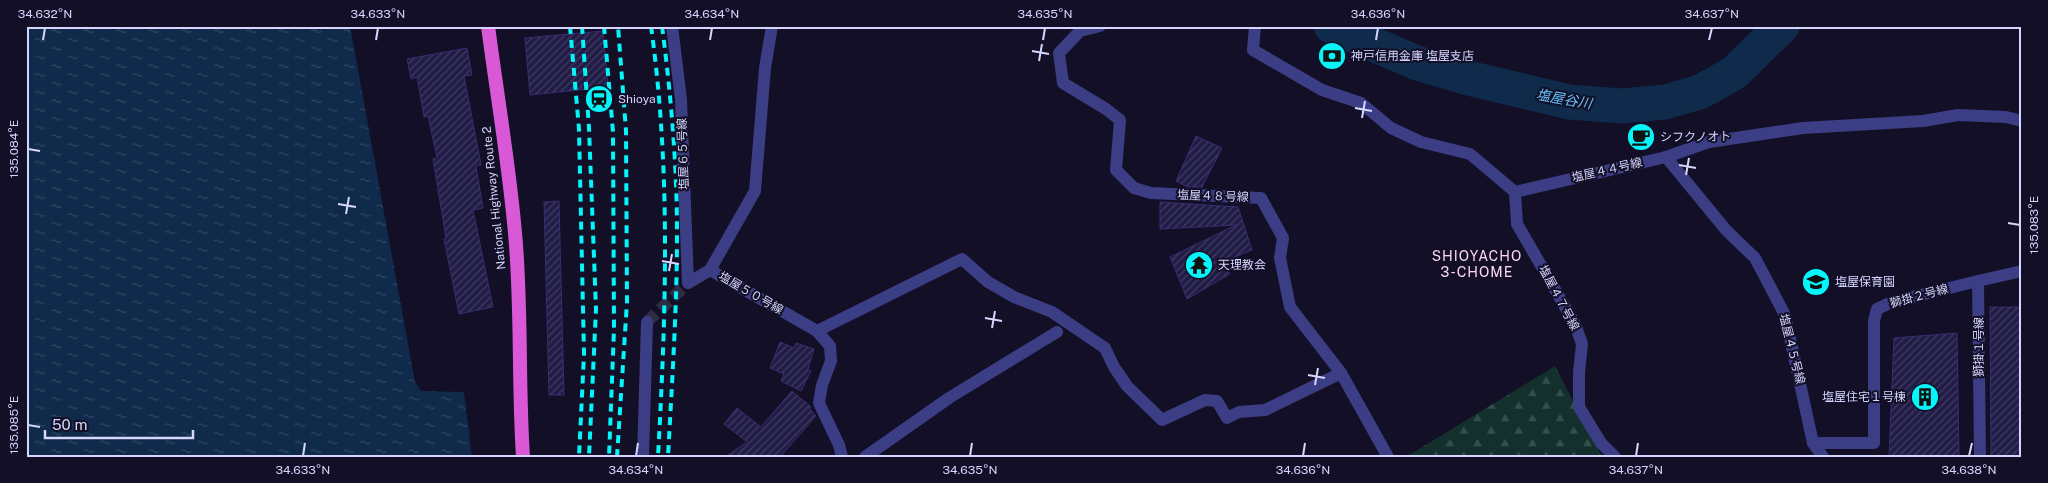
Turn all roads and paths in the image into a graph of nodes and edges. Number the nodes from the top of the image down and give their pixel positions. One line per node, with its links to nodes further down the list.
1 (488, 26): 17 (highway, National Highway Route 2)
2 (672, 26): 9 (street, 塩屋６５号線)
3 (772, 26): 9 (street, 塩屋５０号線)
4 (1100, 26): 15 (street, 塩屋４８号線)
5 (1255, 26): 8 (street)
6 (2022, 121): 7 (street, 塩屋４４号線)
7 (1666, 157): 8 (street, 塩屋４４号線); 16 (street, 塩屋４５号線)
8 (1515, 192): 22 (street, 塩屋４７号線)
9 (710, 270): 13 (street, 塩屋５０号線)
10 (2022, 271): 11 (street)
11 (1978, 281): 16 (street, 獅掛２号線); 24 (street, 獅掛１号線)
12 (647, 322): 18 (street)
13 (817, 332): 15 (street); 19 (street, 塩屋５０号線)
14 (1057, 332): 20 (street)
15 (1341, 373): 21 (street, 塩屋４８号線)
16 (1813, 444): 23 (street, 塩屋４５号線)
17 (523, 457)
18 (643, 457)
19 (842, 457)
20 (865, 457)
21 (1388, 457)
22 (1615, 457)
23 (1824, 457)
24 (1980, 457)

